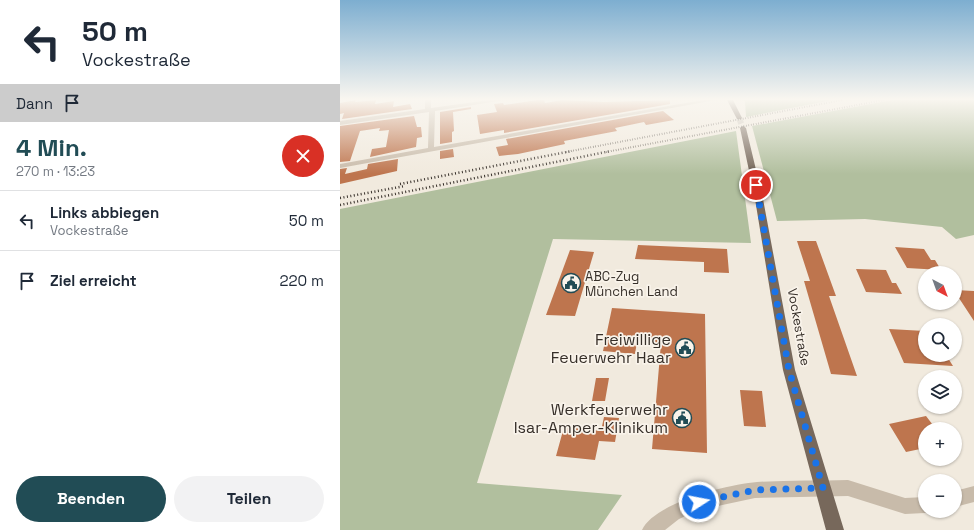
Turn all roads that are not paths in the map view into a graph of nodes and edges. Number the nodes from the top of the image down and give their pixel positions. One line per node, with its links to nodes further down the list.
1 (430, 125): 4 (street)
2 (574, 125): 4 (street)
3 (743, 128): 6 (main road, Vockestraße)
4 (431, 150): 5 (street)
5 (340, 166)
6 (823, 488): 9 (street); 10 (street); 11 (main road, Vockestraße)
7 (974, 494): 8 (street)
8 (962, 497)
9 (918, 505)
10 (651, 530)
11 (835, 530)

